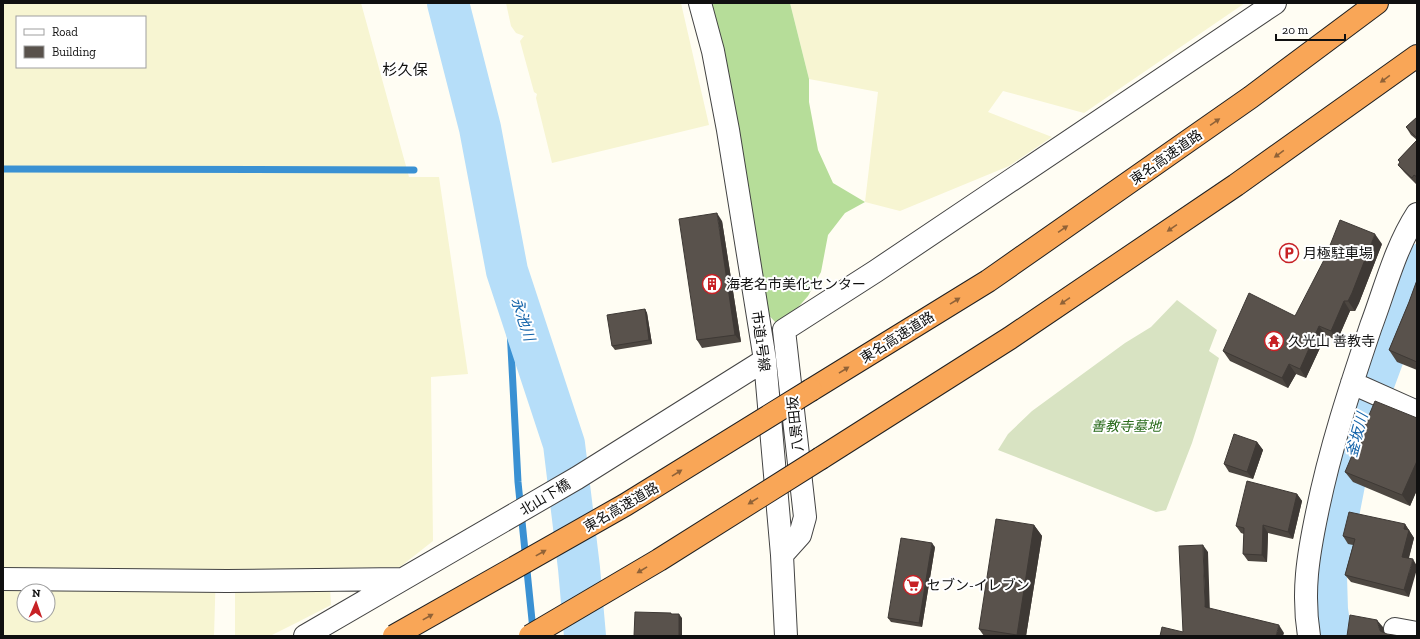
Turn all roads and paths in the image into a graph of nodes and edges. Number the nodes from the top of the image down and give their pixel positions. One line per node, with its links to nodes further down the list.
1 (700, 3): 6 (street, 市道1号線)
2 (1275, 3): 9 (street, 八景田坂)
3 (1377, 3): 15 (highway, 東名高速道路, one-way to 3, bridge)
4 (1417, 56): 16 (highway, one-way to 16, bridge)
5 (1417, 214): 7 (street)
6 (765, 360): 9 (street, 市道1号線); 11 (street, 北山下橋)
7 (1354, 384): 8 (street); 18 (street)
8 (1417, 412)
9 (782, 555): 17 (street, 市道1号線)
10 (3, 579): 11 (street)
11 (402, 579): 14 (street, 北山下橋)
12 (1396, 629): 13 (street)
13 (1417, 633)
14 (305, 636)
15 (394, 636)
16 (530, 636)
17 (786, 636)
18 (1309, 636)

